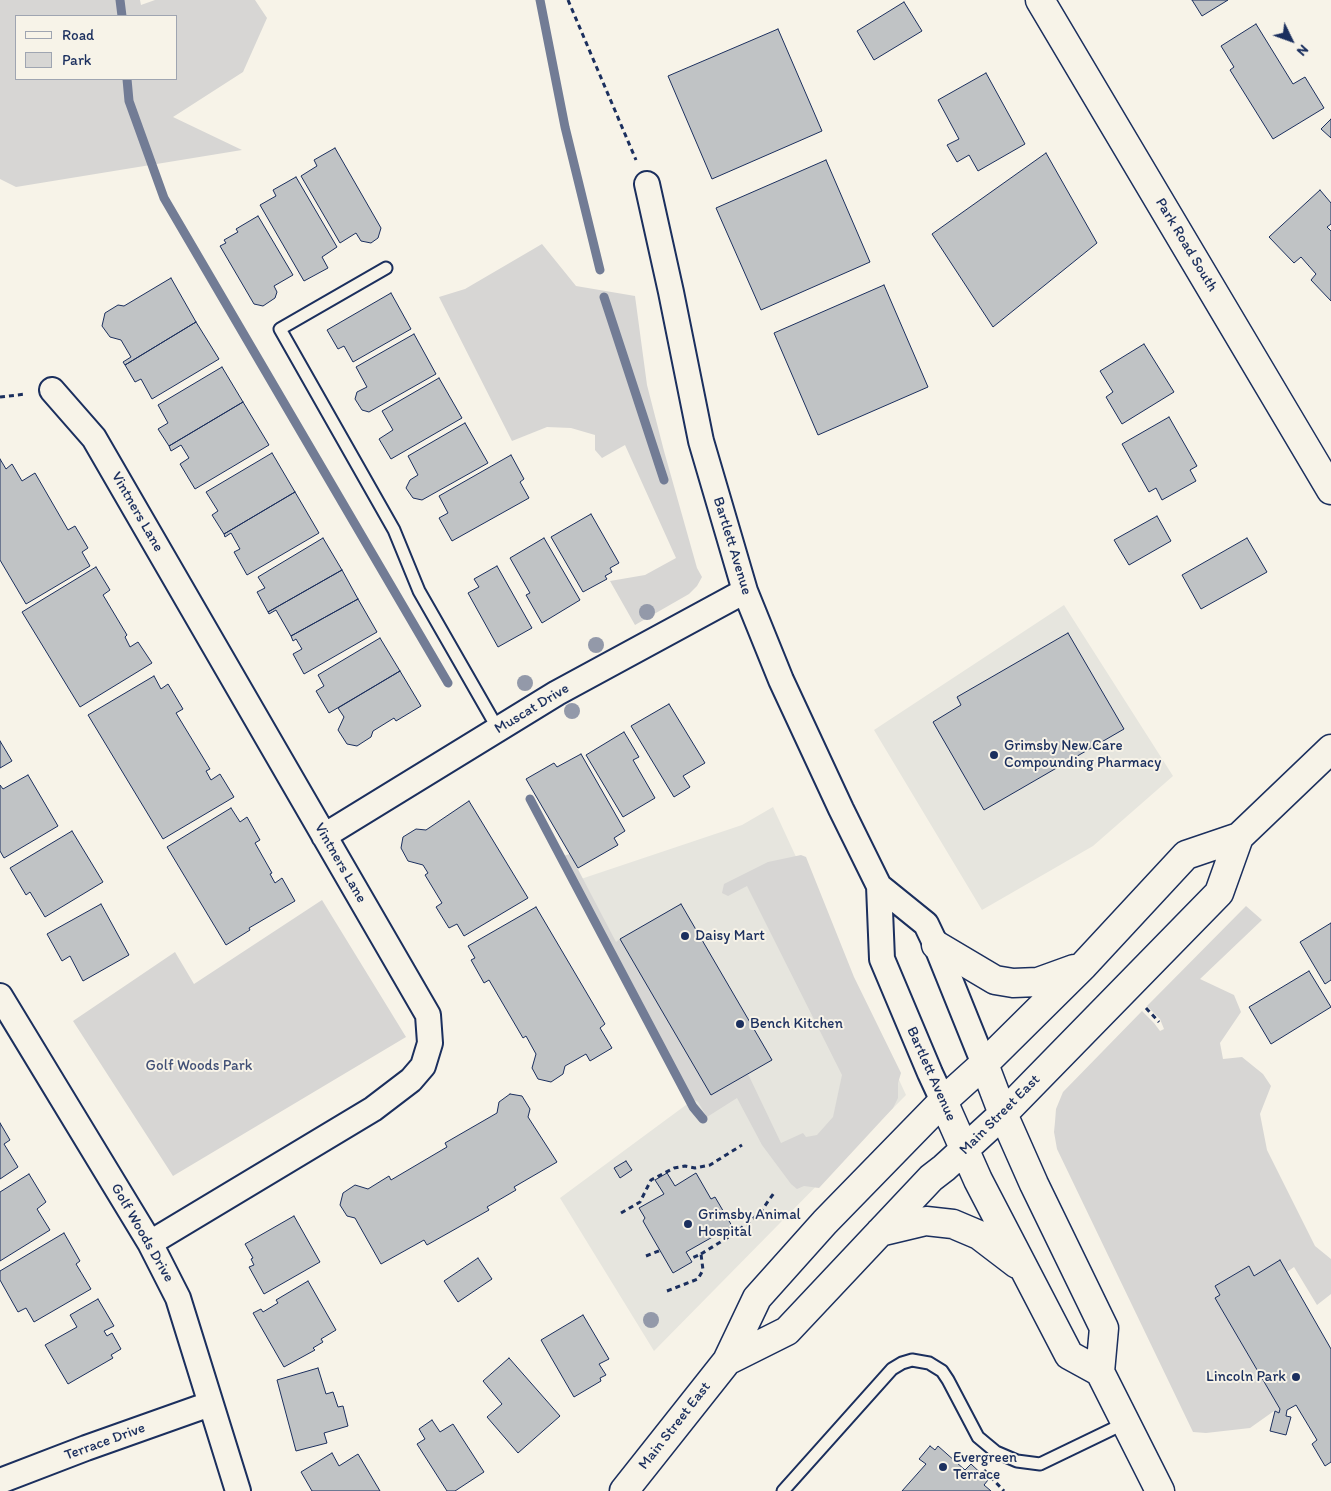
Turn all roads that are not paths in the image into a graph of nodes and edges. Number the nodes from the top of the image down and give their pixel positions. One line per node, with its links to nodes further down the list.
1 (1040, 0): 5 (main road, Park Road South)
2 (647, 184): 6 (street, Bartlett Avenue)
3 (386, 268): 7 (lane)
4 (52, 390): 9 (street, Vintners Lane)
5 (1331, 490)
6 (745, 591): 7 (street, Muscat Drive); 11 (street, Bartlett Avenue)
7 (498, 729): 9 (street, Muscat Drive)
8 (1331, 749): 10 (main road, Main Street East)
9 (324, 836): 20 (street, Vintners Lane)
10 (1239, 837): 13 (main road, Main Street East); 17 (main road, Main Street East)
11 (879, 886): 12 (street, Bartlett Avenue); 16 (street, Bartlett Avenue)
12 (936, 945): 13 (main road); 15 (street, Bartlett Avenue)
13 (1083, 966): 15 (main road, Main Street East)
14 (0, 996): 20 (street, Golf Woods Drive)
15 (984, 1064): 16 (main road, Main Street East); 17 (main road, Bartlett Avenue)
16 (944, 1101): 18 (main road, Bartlett Avenue); 22 (main road, Main Street East)
17 (1003, 1114): 18 (main road, Main Street East); 23 (main road, Bartlett Avenue)
18 (965, 1150): 19 (main road, Main Street East); 21 (main road, Bartlett Avenue)
19 (880, 1232): 21 (main road); 22 (main road, Main Street East)
20 (150, 1243): 24 (street, Golf Woods Drive)
21 (1022, 1268): 23 (main road, Bartlett Avenue)
22 (727, 1361): 28 (main road, Main Street East)
23 (1100, 1372): 25 (main road)
24 (210, 1404): 26 (street, Terrace Drive); 27 (street, Golf Woods Drive)
25 (1125, 1423): 29 (lane); 30 (main road)
26 (0, 1481)
27 (238, 1491)
28 (624, 1491)
29 (783, 1491)
30 (1160, 1491)

